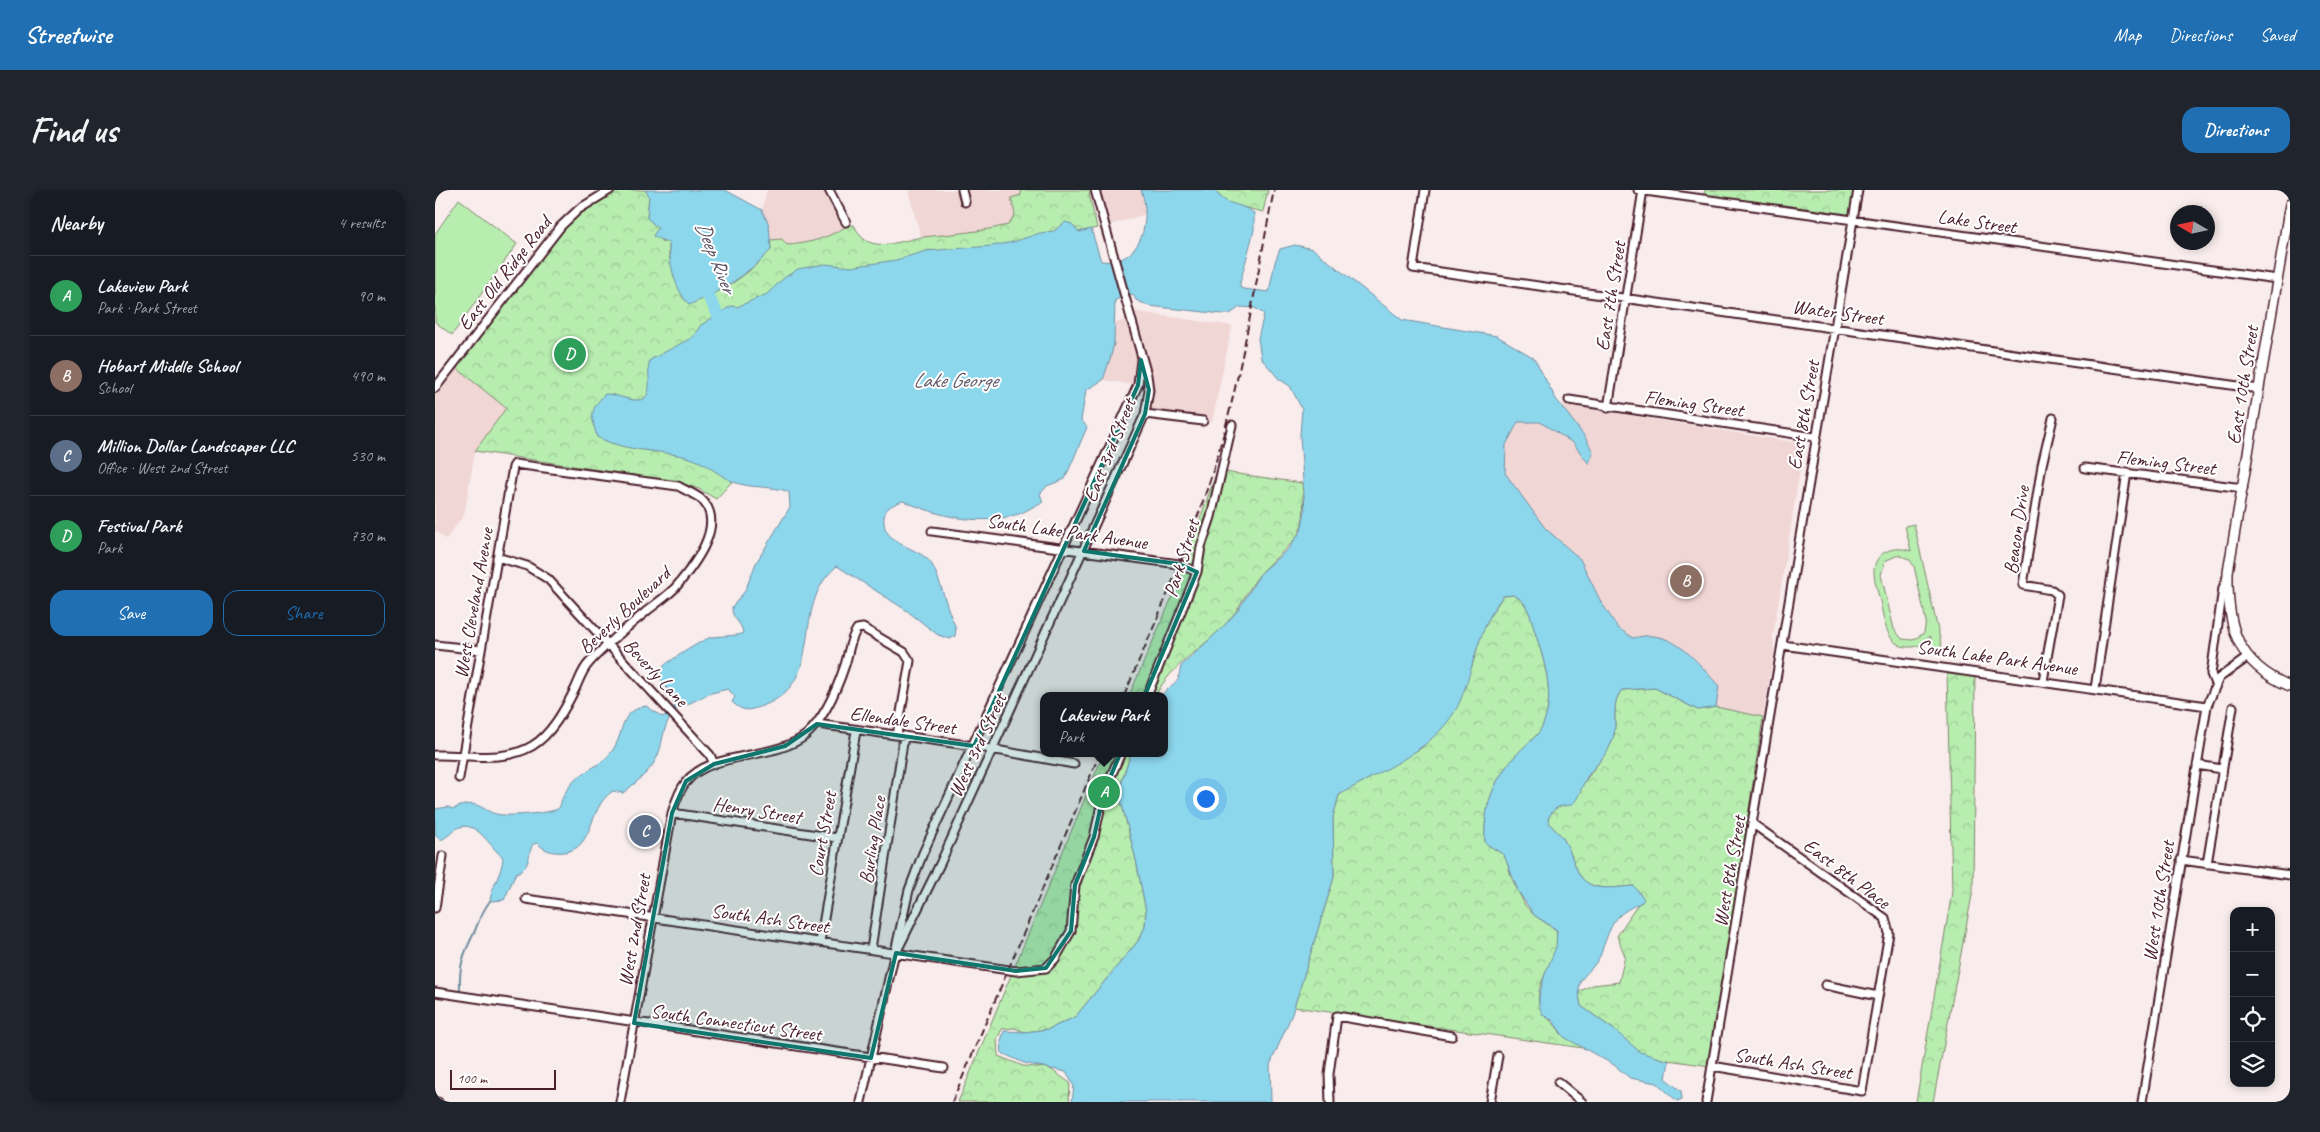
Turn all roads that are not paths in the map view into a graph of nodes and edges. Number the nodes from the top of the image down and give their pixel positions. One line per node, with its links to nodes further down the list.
1 (610, 190): 17 (street, East Old Ridge Road)
2 (829, 190): 12 (street)
3 (962, 190): 9 (street)
4 (1095, 190): 16 (street, East 3rd Street)
5 (1425, 190): 14 (street, Water Street)
6 (1638, 190): 7 (street, Lake Street)
7 (1643, 190): 11 (street, Lake Street); 14 (street, East 7th Street)
8 (1859, 190): 11 (street, East 8th Street)
9 (965, 202)
10 (2290, 204): 13 (main road, East 10th Street)
11 (1853, 220): 13 (street, Lake Street); 15 (street, East 8th Street)
12 (846, 222)
13 (2277, 279): 18 (main road, East 10th Street)
14 (1624, 297): 15 (street, Water Street); 20 (street, East 7th Street)
15 (1835, 329): 18 (street, Water Street); 25 (street, East 8th Street)
16 (1141, 360): 21 (street, East 3rd Street); 30 (street, East 3rd Street)
17 (435, 388)
18 (2259, 389): 28 (main road, East 10th Street)
19 (1569, 400): 20 (street, Fleming Street)
20 (1609, 408): 25 (street, Fleming Street)
21 (1145, 414): 23 (street); 31 (street, East 3rd Street)
22 (2053, 418): 42 (street, Beacon Drive)
23 (1203, 421)
24 (1233, 425): 34 (street, Park Street)
25 (1815, 437): 38 (street, East 8th Street)
26 (2085, 468): 27 (street, Fleming Street)
27 (2127, 472): 28 (street, Fleming Street); 45 (street)
28 (2243, 488): 35 (main road, East 10th Street)
29 (932, 531): 30 (street, South Lake Park Avenue)
30 (1064, 548): 31 (street, South Lake Park Avenue); 52 (street, West 3rd Street)
31 (1084, 551): 34 (street, South Lake Park Avenue); 53 (street, West 3rd Street)
32 (497, 556): 33 (street, West Cleveland Avenue); 36 (street, Beverly Lane); 39 (street, West Cleveland Avenue)
33 (693, 565): 36 (street, Beverly Boulevard)
34 (1197, 572): 46 (street, Park Street)
35 (2229, 572): 40 (main road, East 10th Street); 43 (street, East 10th Street)
36 (607, 643): 54 (street, Beverly Boulevard); 57 (street, Beverly Lane)
37 (435, 645): 39 (street)
38 (1783, 645): 42 (street, South Lake Park Avenue); 63 (street, West 8th Street)
39 (481, 650): 54 (street, West Cleveland Avenue)
40 (2248, 657): 43 (street, East 10th Street); 44 (main road)
41 (910, 661): 49 (street, West 2nd Street); 51 (street, Burling Place)
42 (2043, 681): 45 (street, South Lake Park Avenue)
43 (2215, 684): 47 (street, East 10th Street)
44 (2290, 686)
45 (2095, 688): 47 (street, South Lake Park Avenue)
46 (1149, 692)
47 (2207, 706): 59 (street, West 10th Street)
48 (2233, 707): 60 (street)
49 (817, 724): 50 (street, Ellendale Street); 57 (street, West 2nd Street)
50 (856, 731): 51 (street, Ellendale Street); 64 (street, Court Street)
51 (901, 736): 52 (street, Ellendale Street); 73 (street, Burling Place)
52 (974, 746): 53 (street, Ellendale Street); 74 (street, West 3rd Street)
53 (993, 749): 58 (street, Ellendale Street); 74 (street, West 3rd Street)
54 (463, 754): 55 (street, Beverly Boulevard); 61 (street, West Cleveland Avenue)
55 (435, 755)
56 (1119, 757): 74 (street, South Ash Street)
57 (714, 764): 62 (street, West 2nd Street)
58 (1074, 764)
59 (2197, 765): 60 (street); 66 (street, West 10th Street)
60 (2222, 769): 67 (street)
61 (459, 778)
62 (672, 813): 64 (street, Henry Street); 71 (street, West 2nd Street)
63 (1753, 824): 77 (street, East 8th Place); 82 (street, West 8th Street)
64 (837, 838): 72 (street, Court Street)
65 (443, 856): 70 (street)
66 (2181, 860): 67 (street); 91 (street, West 10th Street)
67 (2207, 864): 68 (street)
68 (2290, 875)
69 (526, 899): 71 (street, South Ash Street)
70 (435, 908)
71 (653, 918): 72 (street, South Ash Street); 78 (street, West 2nd Street)
72 (819, 942): 73 (street, South Ash Street)
73 (871, 949): 74 (street, South Ash Street)
74 (896, 953): 81 (street, West 3rd Street)
75 (1825, 985): 77 (street)
76 (435, 992): 78 (street, South Connecticut Street)
77 (1878, 996): 82 (street, South Ash Street)
78 (634, 1023): 81 (street, South Connecticut Street); 85 (street, West 2nd Street)
79 (1452, 1036): 87 (street)
80 (1497, 1056): 88 (street)
81 (871, 1058): 83 (street, South Connecticut Street); 86 (street, West 3rd Street)
82 (1712, 1066): 90 (street, West 8th Street)
83 (944, 1068)
84 (1557, 1082): 89 (street)
85 (620, 1102)
86 (861, 1102)
87 (1330, 1102)
88 (1490, 1102)
89 (1582, 1102)
90 (1706, 1102)
91 (2143, 1102)

